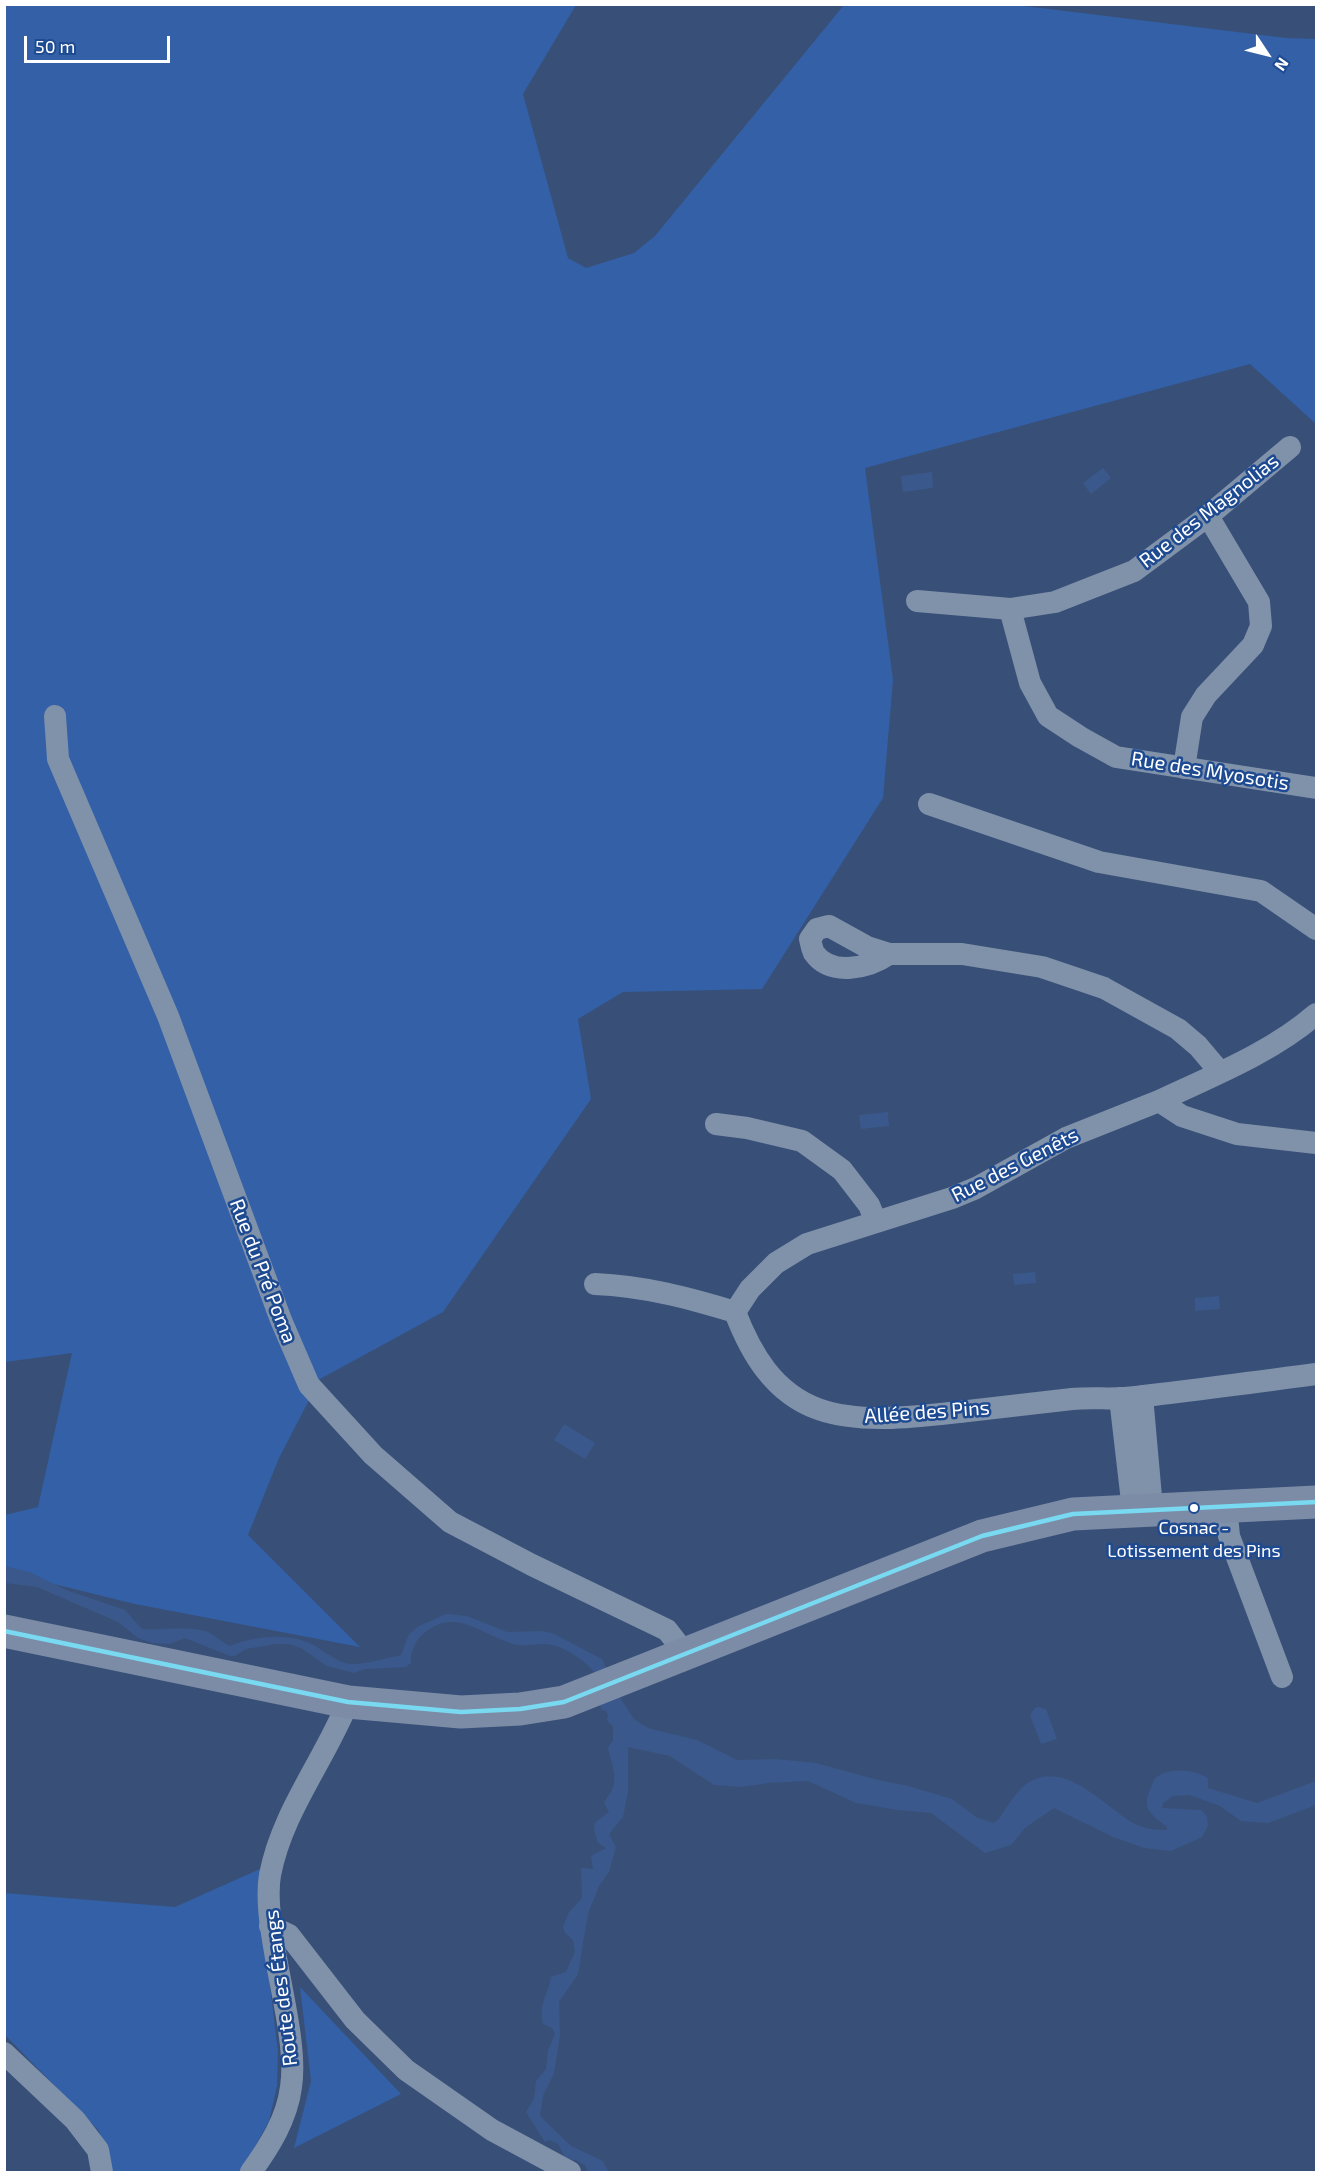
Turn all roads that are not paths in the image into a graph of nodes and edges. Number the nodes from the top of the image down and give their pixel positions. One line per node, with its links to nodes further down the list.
1 (1290, 447): 2 (street, Rue des Magnolias)
2 (1208, 516): 4 (street, Rue des Magnolias); 6 (street)
3 (917, 601): 4 (street, Rue des Magnolias)
4 (1010, 609): 6 (street, Rue des Myosotis)
5 (55, 716): 25 (street, Rue du Pré Poma)
6 (1184, 768): 7 (street, Rue des Myosotis)
7 (1317, 788)
8 (929, 804): 9 (street)
9 (1317, 929)
10 (889, 954): 12 (street)
11 (1317, 1014): 12 (street, Rue des Genêts)
12 (1220, 1072): 13 (street, Rue des Genêts)
13 (1159, 1101): 15 (street); 16 (street, Rue des Genêts)
14 (716, 1124): 16 (street)
15 (1317, 1143)
16 (876, 1222): 18 (street, Rue des Genêts)
17 (595, 1284): 18 (street)
18 (735, 1312): 20 (street, Allée des Pins)
19 (1317, 1374): 20 (street, Allée des Pins)
20 (1132, 1397): 23 (street)
21 (1317, 1502): 22 (street)
22 (1226, 1505): 23 (street); 26 (street)
23 (1143, 1509): 25 (street)
24 (4, 1631): 27 (street)
25 (684, 1656): 27 (street)
26 (1282, 1677)
27 (348, 1702): 28 (street, Route des Étangs)
28 (270, 1926): 31 (street, Route des Étangs); 32 (street)
29 (4, 2053): 30 (street)
30 (102, 2172)
31 (251, 2172)
32 (570, 2172)

